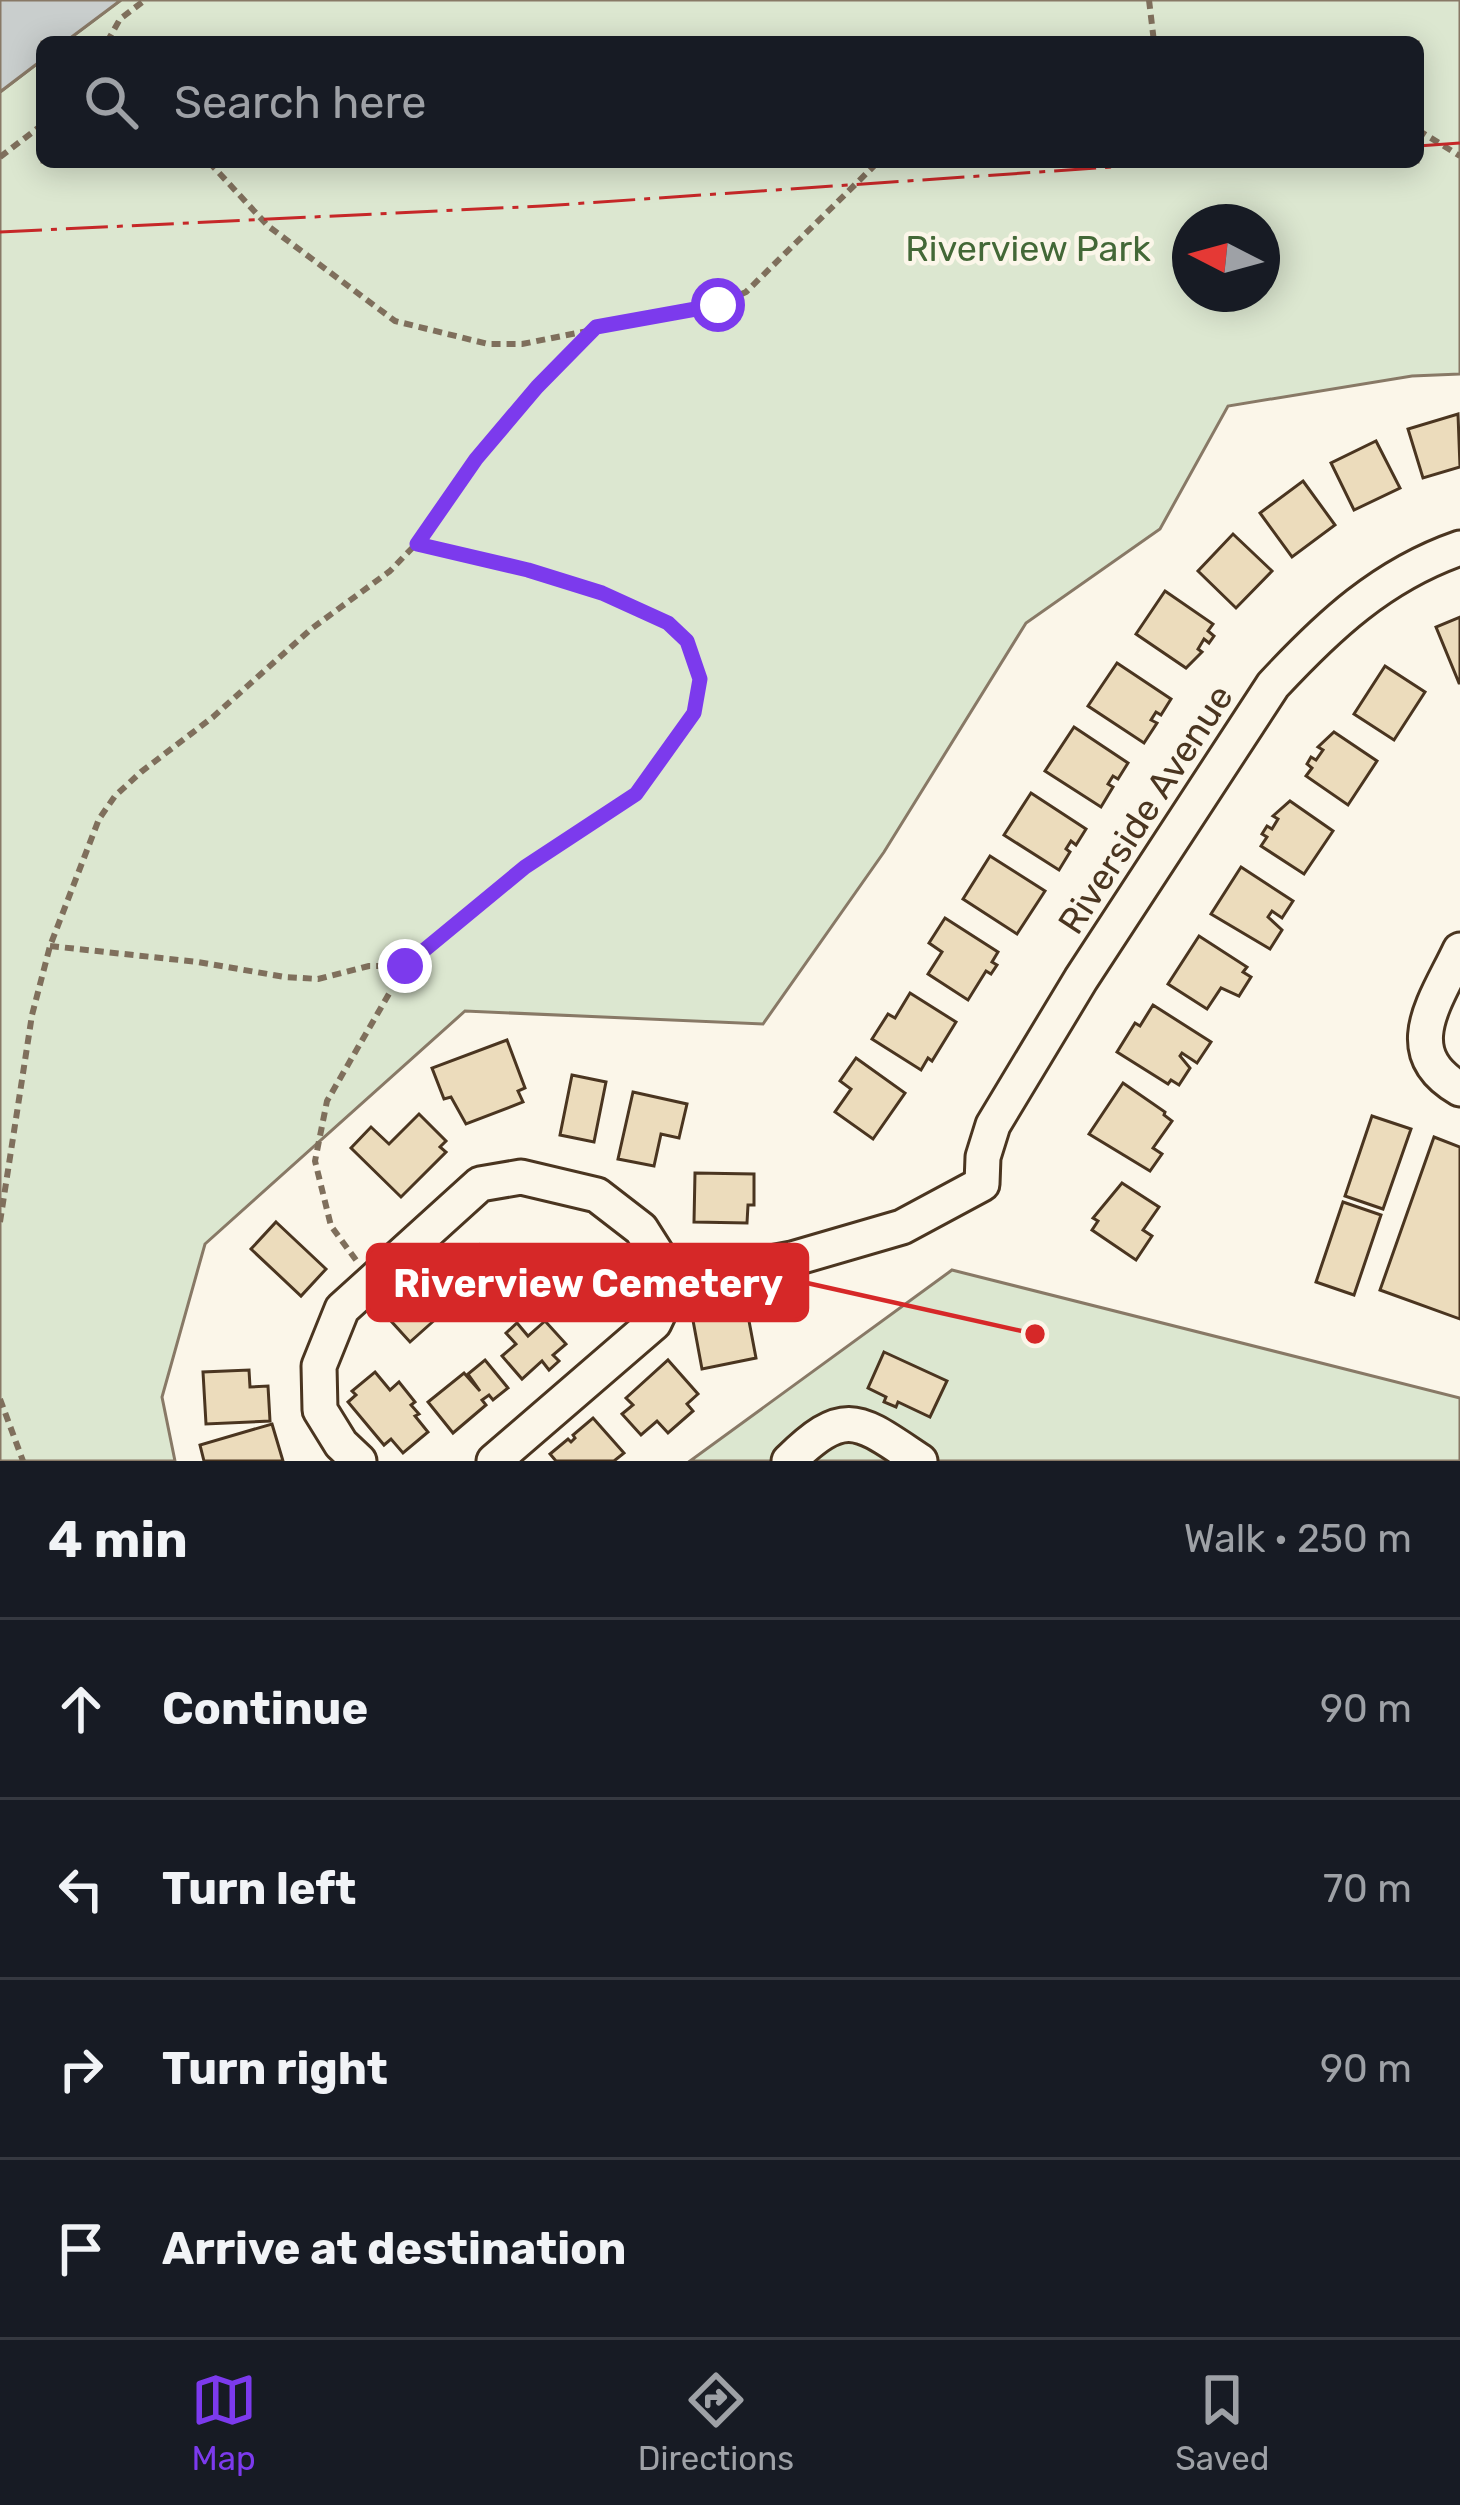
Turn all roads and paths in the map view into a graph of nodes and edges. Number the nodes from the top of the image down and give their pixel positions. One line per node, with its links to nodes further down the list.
1 (145, 0): 3 (path)
2 (1149, 0): 4 (path)
3 (110, 36)
4 (1153, 36)
5 (36, 130): 8 (path)
6 (1424, 134): 7 (path)
7 (1460, 156)
8 (0, 158)
9 (215, 168): 11 (path)
10 (872, 168): 11 (path)
11 (596, 327): 12 (path)
12 (417, 544): 14 (path); 16 (path)
13 (1460, 548): 19 (street, Riverside Avenue)
14 (50, 946): 16 (path); 18 (path)
15 (1460, 950): 17 (street)
16 (405, 966): 20 (path)
17 (1460, 1089)
18 (0, 1222)
19 (674, 1281): 20 (street); 24 (street)
20 (372, 1282): 23 (street)
21 (0, 1399): 22 (path)
22 (23, 1461)
23 (359, 1461)
24 (494, 1461)
25 (789, 1461): 26 (street)
26 (920, 1461)

